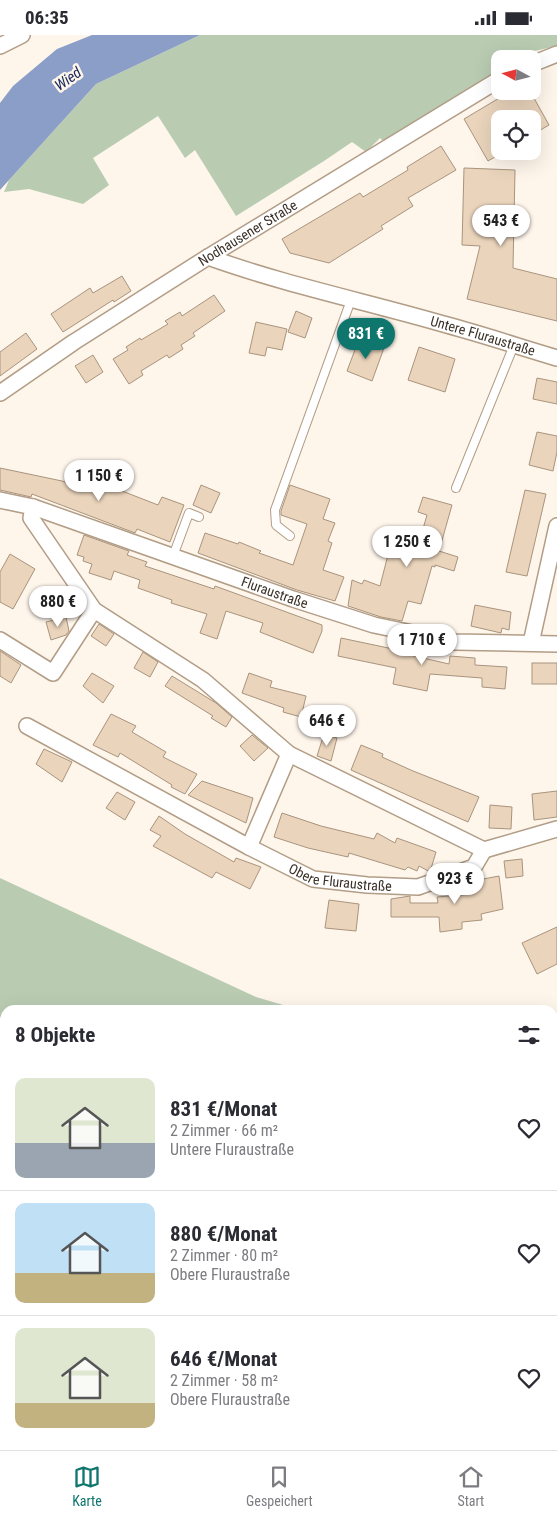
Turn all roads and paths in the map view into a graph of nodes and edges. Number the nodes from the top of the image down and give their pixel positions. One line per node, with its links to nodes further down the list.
1 (22, 35): 2 (street)
2 (0, 46)
3 (557, 54): 4 (street)
4 (541, 60)
5 (491, 84): 6 (street, Nodhausener Straße)
6 (208, 257): 7 (street, Untere Fluraustraße); 10 (street, Nodhausener Straße)
7 (351, 300): 8 (street, Untere Fluraustraße); 16 (lane)
8 (514, 345): 9 (street, Untere Fluraustraße); 11 (lane)
9 (557, 358)
10 (0, 393)
11 (456, 488)
12 (0, 500): 13 (street, Fluraustraße)
13 (33, 507): 17 (street, Fluraustraße); 18 (street)
14 (199, 517): 17 (lane)
15 (557, 525): 20 (street)
16 (290, 536)
17 (173, 556): 20 (street, Fluraustraße)
18 (94, 610): 19 (street); 23 (street)
19 (0, 640)
20 (531, 643): 21 (street, Fluraustraße)
21 (557, 644)
22 (26, 726): 25 (street, Obere Fluraustraße)
23 (289, 754): 25 (street); 26 (street)
24 (557, 829): 26 (street)
25 (249, 847): 26 (street, Obere Fluraustraße)
26 (484, 849)

